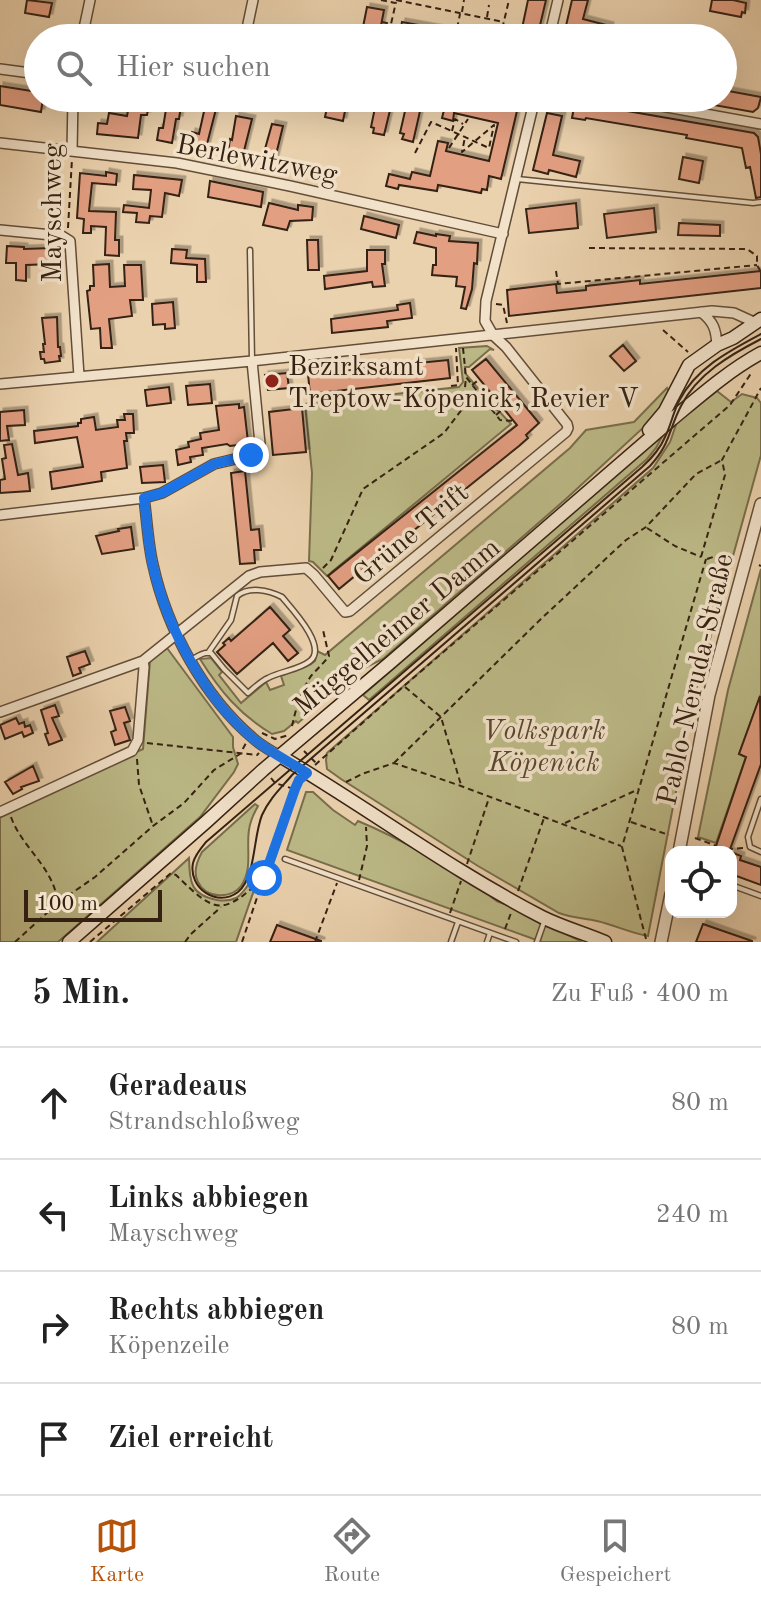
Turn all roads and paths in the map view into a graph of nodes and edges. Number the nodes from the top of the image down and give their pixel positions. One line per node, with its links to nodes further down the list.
1 (90, 0): 15 (street)
2 (253, 0): 16 (street)
3 (381, 0): 8 (path)
4 (420, 0): 9 (path)
5 (464, 0): 11 (path)
6 (509, 0): 14 (path)
7 (558, 0): 18 (street)
8 (396, 1): 9 (path); 13 (path)
9 (419, 5): 11 (path)
10 (489, 5): 12 (path)
11 (461, 13): 12 (path); 17 (path)
12 (487, 18): 14 (path)
13 (382, 22)
14 (504, 22)
15 (85, 24)
16 (248, 24)
17 (458, 24)
18 (552, 24)
19 (0, 69): 20 (street)
20 (24, 72)
21 (73, 112): 35 (street, Mayschweg)
22 (532, 112): 37 (street)
23 (695, 112): 25 (street)
24 (468, 119): 26 (path)
25 (761, 124)
26 (464, 125): 27 (path); 28 (path)
27 (452, 131): 28 (path); 36 (path)
28 (458, 134): 30 (path); 34 (path)
29 (483, 134): 31 (path); 31 (path); 32 (path)
30 (465, 137): 32 (path); 32 (path)
31 (490, 140): 32 (path)
32 (475, 142)
33 (0, 143): 35 (street, Berlewitzweg)
34 (449, 148)
35 (72, 151): 40 (street, Berlewitzweg); 41 (path, Mayschweg)
36 (415, 153)
37 (516, 179): 38 (lane); 40 (street)
38 (761, 202)
39 (0, 230): 41 (street)
40 (503, 234): 47 (street)
41 (67, 237): 61 (street, Mayschweg)
42 (589, 248): 44 (path)
43 (250, 250): 59 (lane)
44 (757, 265): 45 (path); 46 (path)
45 (556, 271)
46 (761, 272)
47 (486, 301): 50 (path); 52 (street)
48 (701, 312): 49 (street); 52 (street); 54 (street)
49 (759, 323): 54 (main road, Müggelheimer Damm)
50 (508, 324)
51 (663, 330): 56 (path)
52 (493, 335): 53 (street); 86 (street, Grüne Trift)
53 (455, 339): 58 (street); 67 (path)
54 (717, 345): 77 (main road, Müggelheimer Damm)
55 (463, 347): 63 (path)
56 (689, 353)
57 (761, 353): 60 (main road, Müggelheimer Damm)
58 (297, 356): 59 (street); 62 (path)
59 (252, 361): 61 (street); 75 (street)
60 (752, 364): 77 (main road, Müggelheimer Damm); 90 (path)
61 (79, 376): 65 (street)
62 (300, 376)
63 (466, 377): 66 (path); 84 (path)
64 (480, 379): 66 (path)
65 (0, 384)
66 (472, 385): 70 (path)
67 (451, 386)
68 (761, 388): 74 (path)
69 (493, 395): 70 (path)
70 (486, 402): 72 (path)
71 (504, 408): 72 (path)
72 (496, 415): 73 (path)
73 (515, 421)
74 (722, 460): 80 (path); 81 (path)
75 (144, 498): 78 (street); 86 (street)
76 (761, 504): 79 (street, Pablo-Neruda-Straße)
77 (574, 505): 98 (main road, Müggelheimer Damm)
78 (0, 515)
79 (759, 518): 116 (street, Pablo-Neruda-Straße)
80 (646, 527): 81 (path); 92 (path)
81 (701, 557): 82 (path)
82 (706, 559): 83 (path); 104 (path)
83 (732, 563)
84 (321, 570)
85 (323, 630): 93 (path)
86 (177, 633): 88 (street); 89 (street)
87 (208, 653): 87 (lane); 88 (lane)
88 (191, 660): 98 (street)
89 (143, 661): 91 (street); 94 (street)
90 (404, 686): 92 (path); 99 (path)
91 (0, 712)
92 (441, 717): 100 (path); 103 (path)
93 (292, 726)
94 (137, 742): 96 (path); 107 (street); 111 (path)
95 (246, 743): 96 (path)
96 (240, 754): 97 (path); 111 (path)
97 (257, 755)
98 (280, 756): 101 (main road); 141 (main road, Müggelheimer Damm)
99 (321, 758)
100 (394, 763): 102 (path); 103 (path)
101 (307, 773): 123 (main road); 124 (path)
102 (345, 783)
103 (461, 786): 105 (path)
104 (640, 788): 109 (path); 110 (path)
105 (490, 797): 108 (path); 123 (path)
106 (761, 799): 119 (lane)
107 (4, 810): 129 (path)
108 (544, 817): 110 (path); 130 (path)
109 (630, 822): 113 (path); 118 (path)
110 (563, 824): 118 (path)
111 (153, 826): 129 (path)
112 (366, 827): 125 (path)
113 (669, 835)
114 (695, 838): 115 (path)
115 (711, 844): 117 (path)
116 (680, 846)
117 (717, 846)
118 (622, 847): 139 (path)
119 (750, 847): 120 (path); 121 (lane)
120 (737, 848)
121 (761, 852)
122 (285, 859): 125 (lane)
123 (464, 873): 130 (main road); 132 (path)
124 (264, 878): 131 (path); 144 (path)
125 (357, 884): 132 (lane)
126 (737, 887): 128 (lane)
127 (334, 890): 145 (path)
128 (761, 896)
129 (59, 902): 140 (path)
130 (514, 902): 135 (main road)
131 (222, 906): 142 (path); 143 (path)
132 (449, 918): 136 (lane)
133 (509, 918): 138 (path)
134 (666, 918): 151 (street)
135 (545, 919): 149 (lane); 150 (main road)
136 (458, 921): 137 (lane); 146 (lane)
137 (490, 933): 138 (lane); 147 (lane)
138 (502, 937): 148 (lane)
139 (646, 939)
140 (15, 942)
141 (69, 942)
142 (90, 942)
143 (185, 942)
144 (242, 942)
145 (315, 942)
146 (451, 942)
147 (487, 942)
148 (516, 942)
149 (537, 942)
150 (605, 942)
151 (661, 942)

